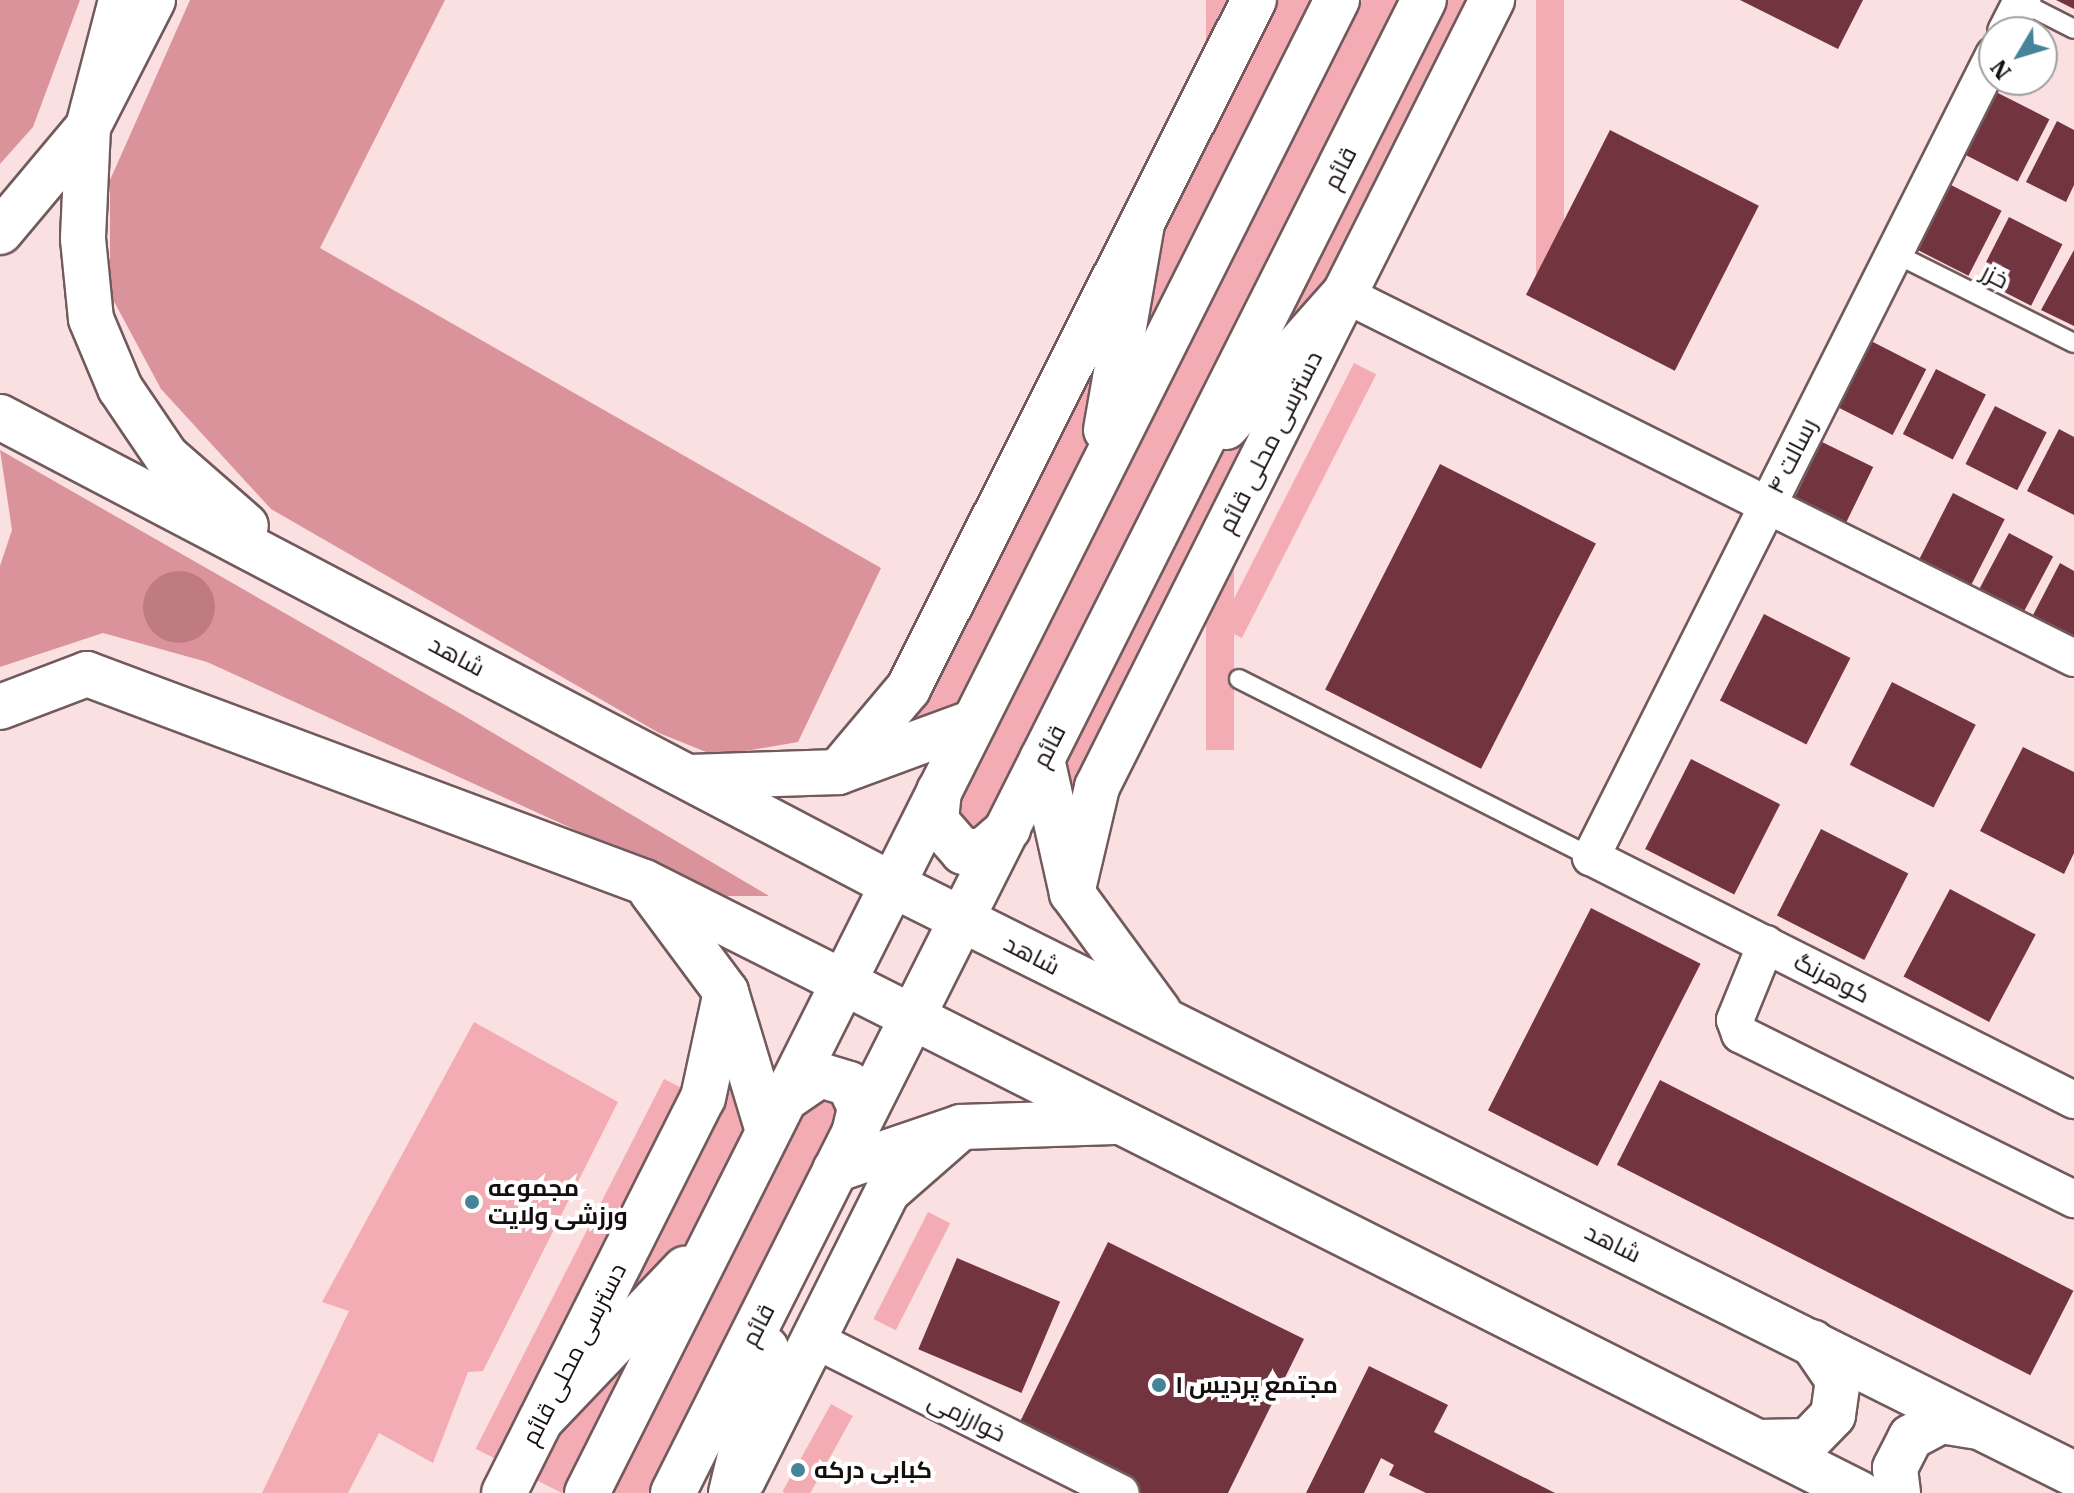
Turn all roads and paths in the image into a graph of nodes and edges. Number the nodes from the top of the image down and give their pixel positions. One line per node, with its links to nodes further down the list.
1 (121, 0): 10 (main road)
2 (153, 0): 10 (main road)
3 (1254, 0): 11 (main road)
4 (1337, 0): 18 (main road)
5 (1424, 0): 17 (main road, قائم)
6 (1492, 0): 14 (main road, دسترسی محلی قائم)
7 (2016, 11): 8 (lane)
8 (2074, 29)
9 (1978, 87): 13 (street, رسالت ۴)
10 (88, 127): 12 (main road); 20 (main road)
11 (1142, 223): 18 (main road); 26 (main road)
12 (0, 232)
13 (1894, 253): 15 (lane, خزر); 19 (street, رسالت ۴)
14 (1344, 294): 17 (main road); 19 (street); 33 (main road, دسترسی محلی قائم)
15 (2074, 343)
16 (0, 417): 20 (main road, شاهد)
17 (1188, 470): 25 (main road, قائم)
18 (1098, 475): 24 (main road)
19 (1768, 504): 21 (street); 30 (street, رسالت ۴)
20 (299, 572): 27 (main road, شاهد)
21 (2074, 658)
22 (1239, 679): 30 (lane)
23 (0, 707): 31 (main road)
24 (974, 722): 26 (main road); 28 (main road)
25 (1042, 759): 29 (main road, قائم); 33 (main road)
26 (838, 772): 27 (main road)
27 (687, 777): 32 (main road, شاهد)
28 (939, 791): 29 (main road); 32 (main road)
29 (1008, 829): 34 (main road, قائم)
30 (1591, 857): 35 (street, کوهرنگ)
31 (644, 882): 36 (main road); 37 (main road)
32 (893, 885): 34 (main road, شاهد); 36 (main road)
33 (1072, 893): 39 (main road)
34 (964, 922): 38 (main road, قائم); 39 (main road, شاهد)
35 (1766, 944): 40 (street, کوهرنگ); 45 (street)
36 (843, 982): 38 (main road); 41 (main road)
37 (726, 992): 41 (main road); 50 (main road, دسترسی محلی قائم)
38 (911, 1019): 42 (main road); 44 (main road, قائم)
39 (1168, 1023): 48 (main road, شاهد)
40 (2074, 1100)
41 (777, 1115): 44 (main road); 46 (main road)
42 (1120, 1121): 43 (main road); 52 (main road)
43 (961, 1127): 44 (main road); 49 (main road)
44 (844, 1153): 47 (main road, قائم)
45 (2074, 1199)
46 (717, 1235): 50 (main road); 55 (main road)
47 (784, 1273): 56 (main road, قائم); 57 (main road)
48 (1806, 1338): 51 (main road, شاهد); 52 (main road)
49 (813, 1339): 57 (main road); 58 (street, خوارزمی)
50 (541, 1420): 54 (main road, دسترسی محلی قائم)
51 (1976, 1426): 53 (main road, شاهد); 60 (main road)
52 (1756, 1442): 59 (main road)
53 (2074, 1474)
54 (504, 1493)
55 (587, 1493)
56 (673, 1493)
57 (734, 1493)
58 (1121, 1493)
59 (1859, 1493)
60 (1898, 1493)

